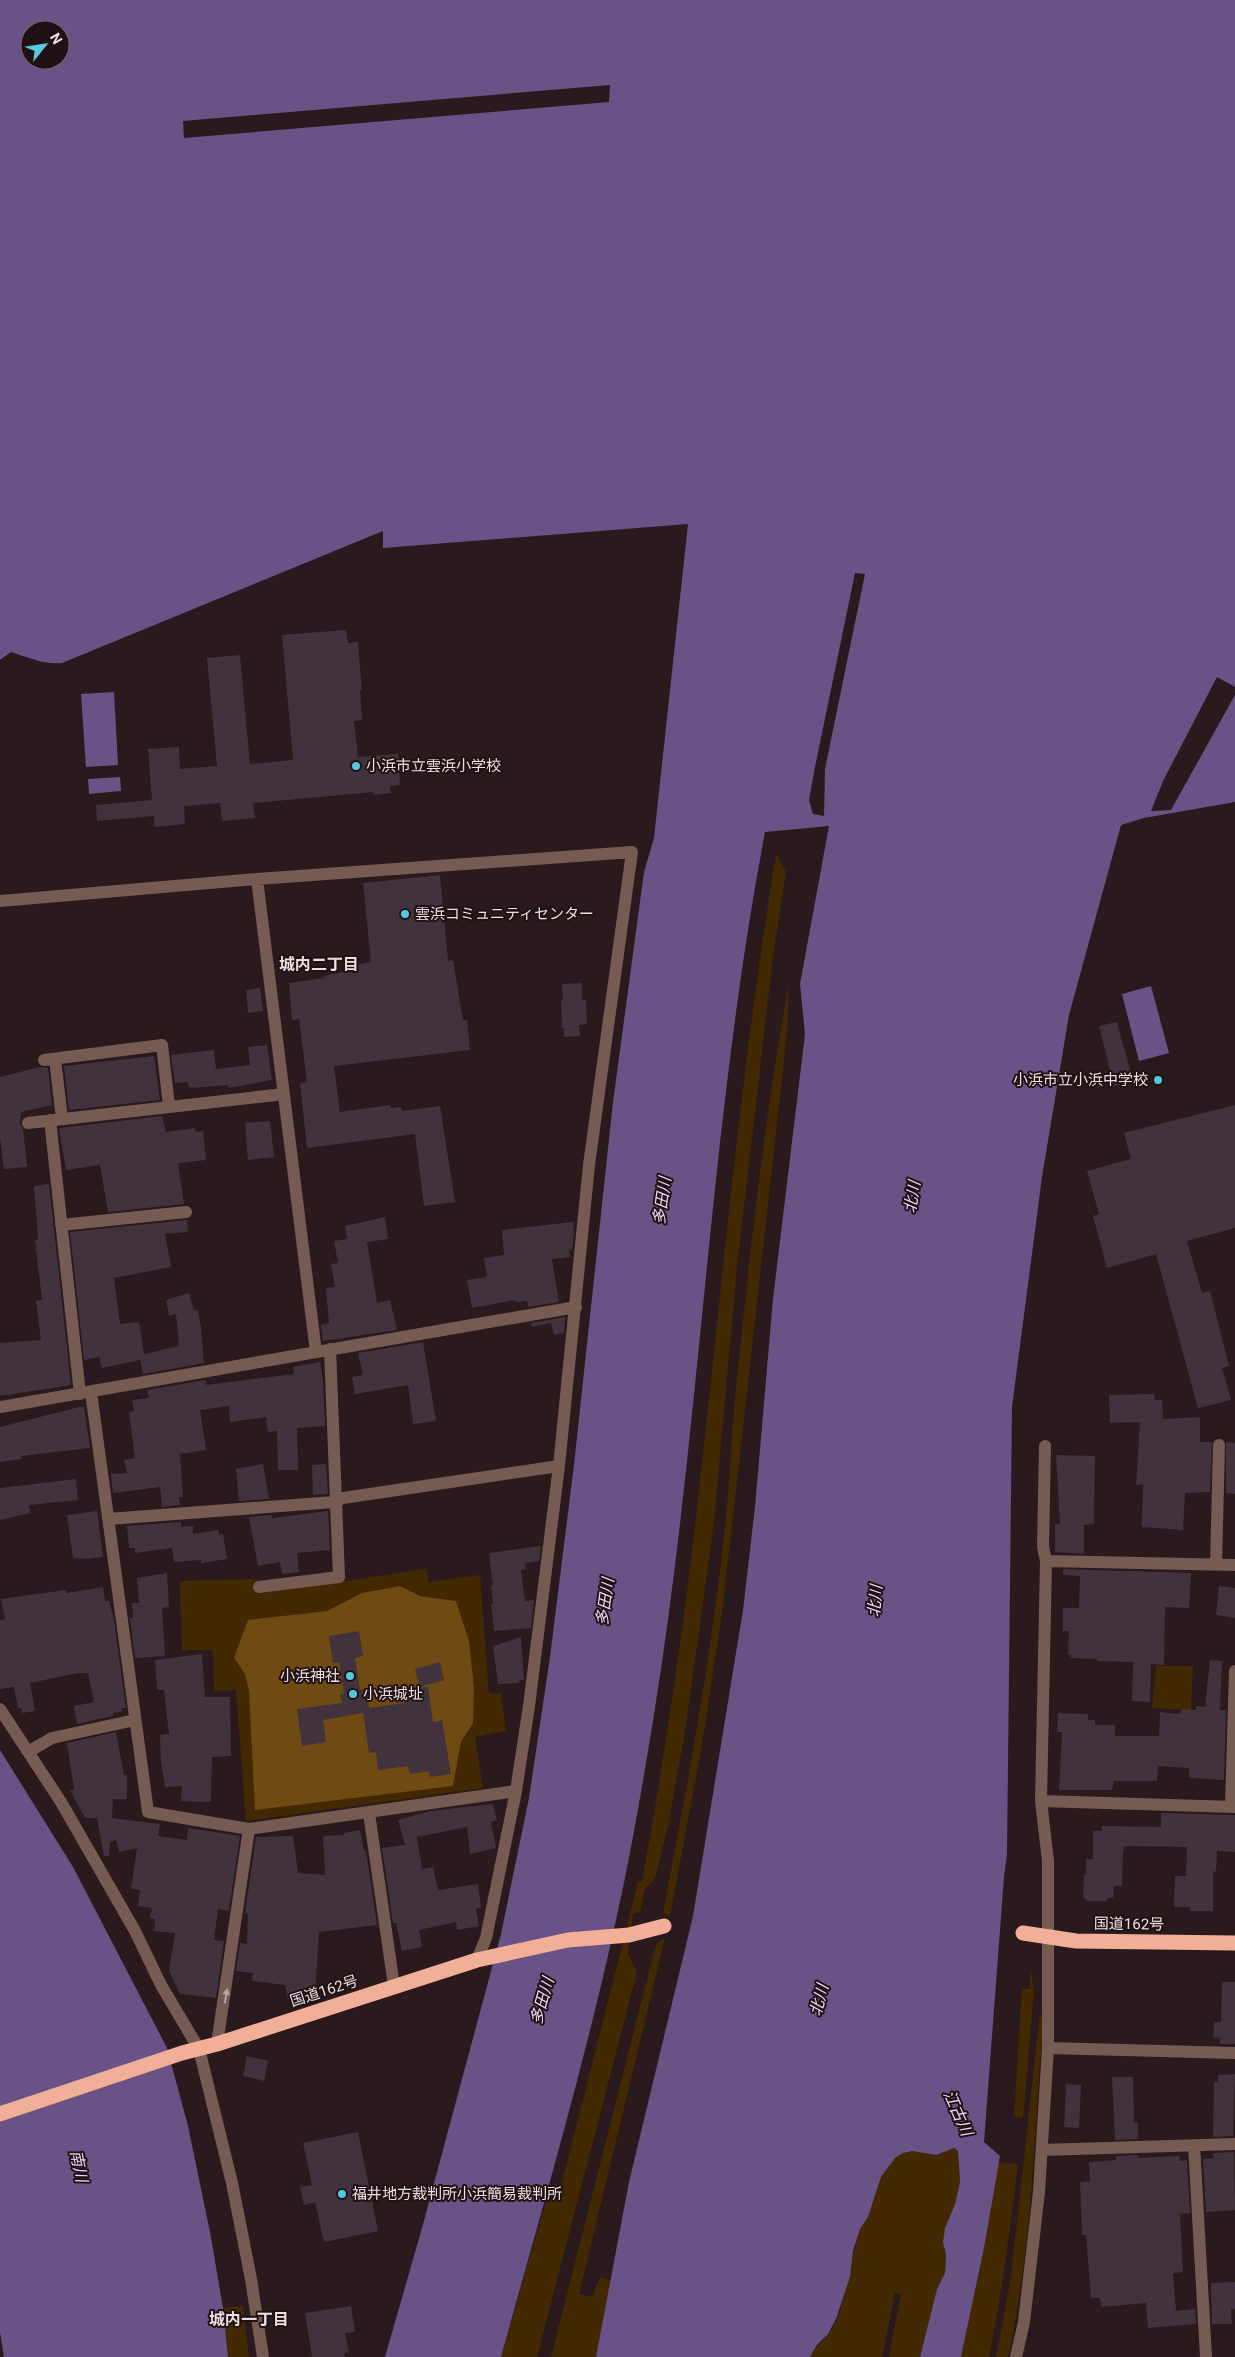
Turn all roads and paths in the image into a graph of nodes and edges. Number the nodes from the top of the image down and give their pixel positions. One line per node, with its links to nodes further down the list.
1 (257, 879): 2 (street); 3 (street); 9 (street)
2 (0, 901)
3 (284, 1094): 4 (street); 11 (street)
4 (169, 1106): 5 (street); 5 (street)
5 (56, 1120): 6 (street); 8 (street)
6 (28, 1123)
7 (186, 1212): 8 (street)
8 (61, 1225): 12 (street)
9 (576, 1307): 10 (street); 16 (street)
10 (330, 1349): 11 (street); 17 (street)
11 (316, 1352): 12 (street)
12 (86, 1393): 13 (street); 18 (street)
13 (0, 1407)
14 (1045, 1446): 19 (street)
15 (1219, 1446): 20 (street)
16 (560, 1466): 17 (street); 27 (street)
17 (337, 1501): 18 (street); 22 (street)
18 (108, 1520): 25 (street)
19 (1046, 1561): 20 (street); 28 (street)
20 (1216, 1565): 21 (street)
21 (1235, 1565)
22 (259, 1587)
23 (1235, 1671): 29 (street)
24 (0, 1708): 26 (street)
25 (135, 1720): 26 (street); 31 (street)
26 (28, 1752): 40 (street)
27 (516, 1791): 30 (street); 36 (street)
28 (1041, 1801): 29 (street); 34 (street)
29 (1233, 1807)
30 (368, 1813): 31 (street); 37 (street)
31 (249, 1829): 38 (street, one-way to 31)
32 (664, 1926): 36 (highway, 国道162号)
33 (1023, 1933): 34 (highway, 国道162号)
34 (1047, 1936): 35 (highway, 国道162号); 39 (street)
35 (1235, 1943)
36 (483, 1958): 37 (highway, 国道162号)
37 (394, 1986): 38 (highway, 国道162号)
38 (217, 2044): 40 (highway, 国道162号)
39 (1048, 2048): 41 (street); 45 (street)
40 (199, 2049): 42 (highway, 国道162号); 46 (street)
41 (1235, 2053)
42 (0, 2114)
43 (1235, 2144): 44 (street)
44 (1194, 2145): 45 (street); 48 (street)
45 (1042, 2150): 47 (street)
46 (263, 2357)
47 (1016, 2357)
48 (1206, 2357)

